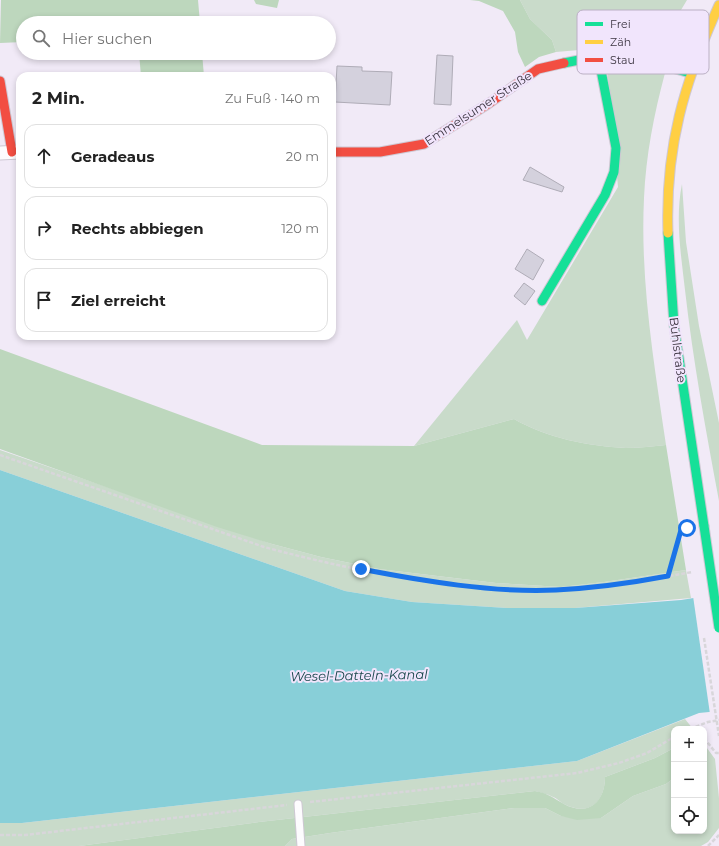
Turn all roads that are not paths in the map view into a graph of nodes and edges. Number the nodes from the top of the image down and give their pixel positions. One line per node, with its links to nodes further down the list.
1 (719, 6): 2 (street)
2 (709, 29)
3 (577, 60): 8 (street, Emmelsumer Straße)
4 (602, 74): 9 (street)
5 (690, 74): 10 (street, Bühlstraße, bridge)
6 (0, 81): 7 (street)
7 (11, 152)
8 (336, 152)
9 (542, 301)
10 (719, 628)
11 (298, 804): 12 (lane)
12 (301, 846)

